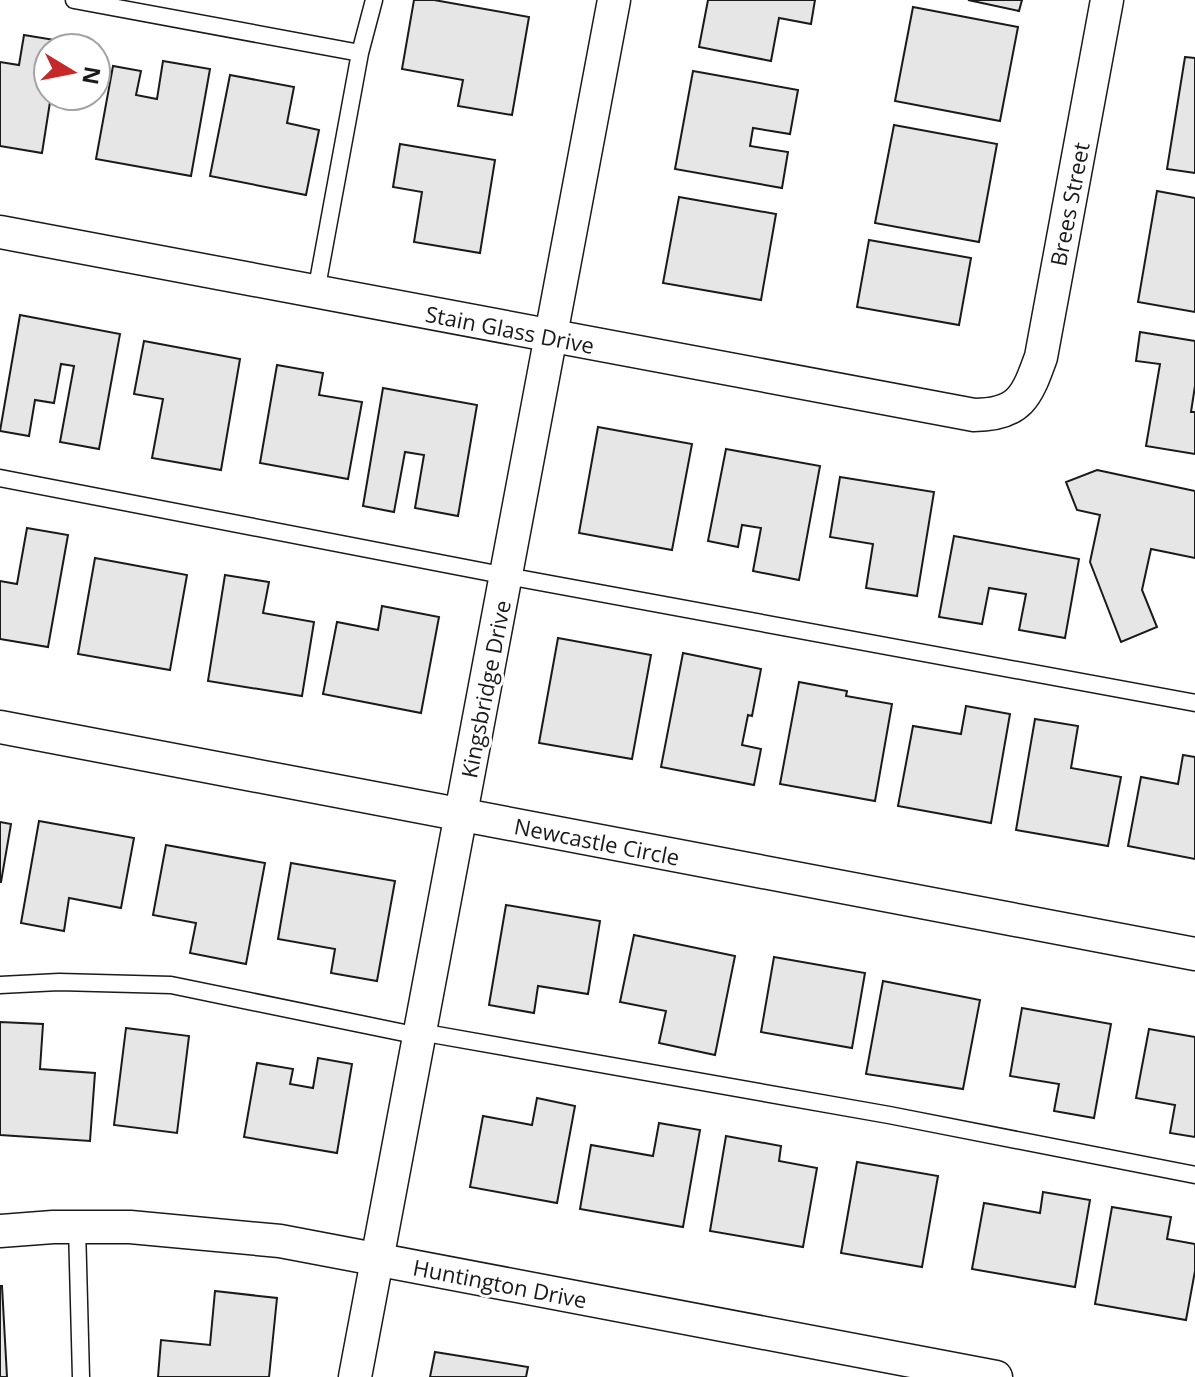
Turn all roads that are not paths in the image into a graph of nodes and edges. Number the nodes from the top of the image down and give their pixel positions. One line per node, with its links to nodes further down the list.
1 (74, 0): 5 (lane)
2 (374, 0): 5 (lane)
3 (614, 0): 8 (street, Kingsbridge Drive)
4 (1107, 0): 9 (street, Brees Street)
5 (360, 53): 7 (lane)
6 (0, 232): 7 (street, Stain Glass Drive)
7 (316, 292): 8 (street, Stain Glass Drive)
8 (551, 337): 9 (street, Stain Glass Drive); 11 (street, Kingsbridge Drive)
9 (1018, 403)
10 (0, 478): 11 (lane)
11 (507, 576): 12 (lane); 14 (street, Kingsbridge Drive)
12 (1195, 703)
13 (0, 727): 14 (street, Newcastle Circle)
14 (462, 815): 15 (street, Newcastle Circle); 17 (street, Kingsbridge Drive)
15 (1195, 954)
16 (0, 985): 17 (lane)
17 (420, 1034): 18 (lane); 21 (street, Kingsbridge Drive)
18 (1195, 1175)
19 (77, 1227): 20 (street, Huntington Drive); 21 (street, Huntington Drive); 22 (lane)
20 (0, 1231)
21 (376, 1260): 23 (street, Kingsbridge Drive); 24 (street, Huntington Drive)
22 (81, 1377)
23 (355, 1377)
24 (996, 1377)

